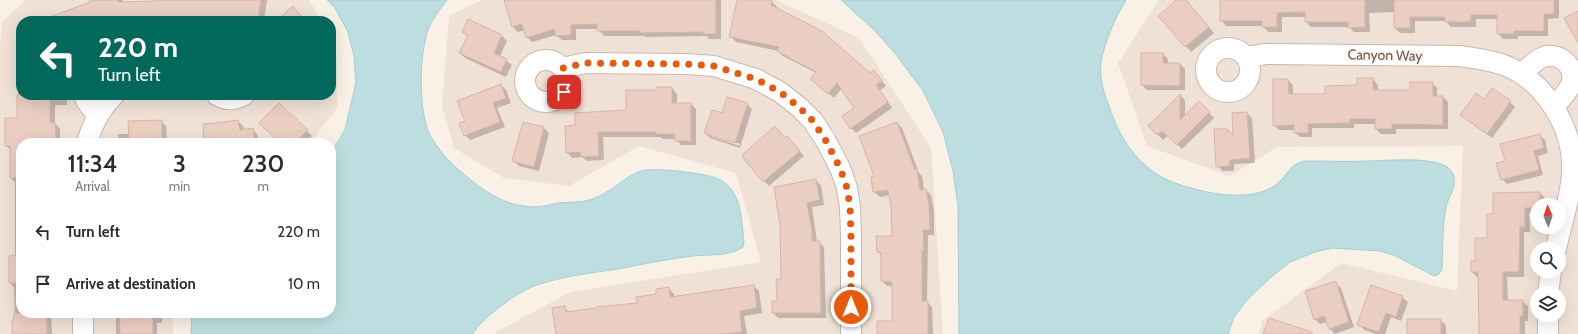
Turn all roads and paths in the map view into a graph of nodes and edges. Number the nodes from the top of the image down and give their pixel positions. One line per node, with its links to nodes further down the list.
1 (1246, 57): 3 (street, Canyon Way)
2 (563, 68): 13 (street)
3 (1521, 74): 6 (street, Canyon Way); 6 (street)
4 (86, 100): 7 (street)
5 (110, 100): 7 (street)
6 (1554, 107): 9 (street, Canyon Way)
7 (98, 116): 8 (street)
8 (89, 138)
9 (1558, 242)
10 (83, 318): 12 (street)
11 (1548, 322): 14 (street)
12 (83, 334)
13 (851, 334)
14 (1548, 334)

